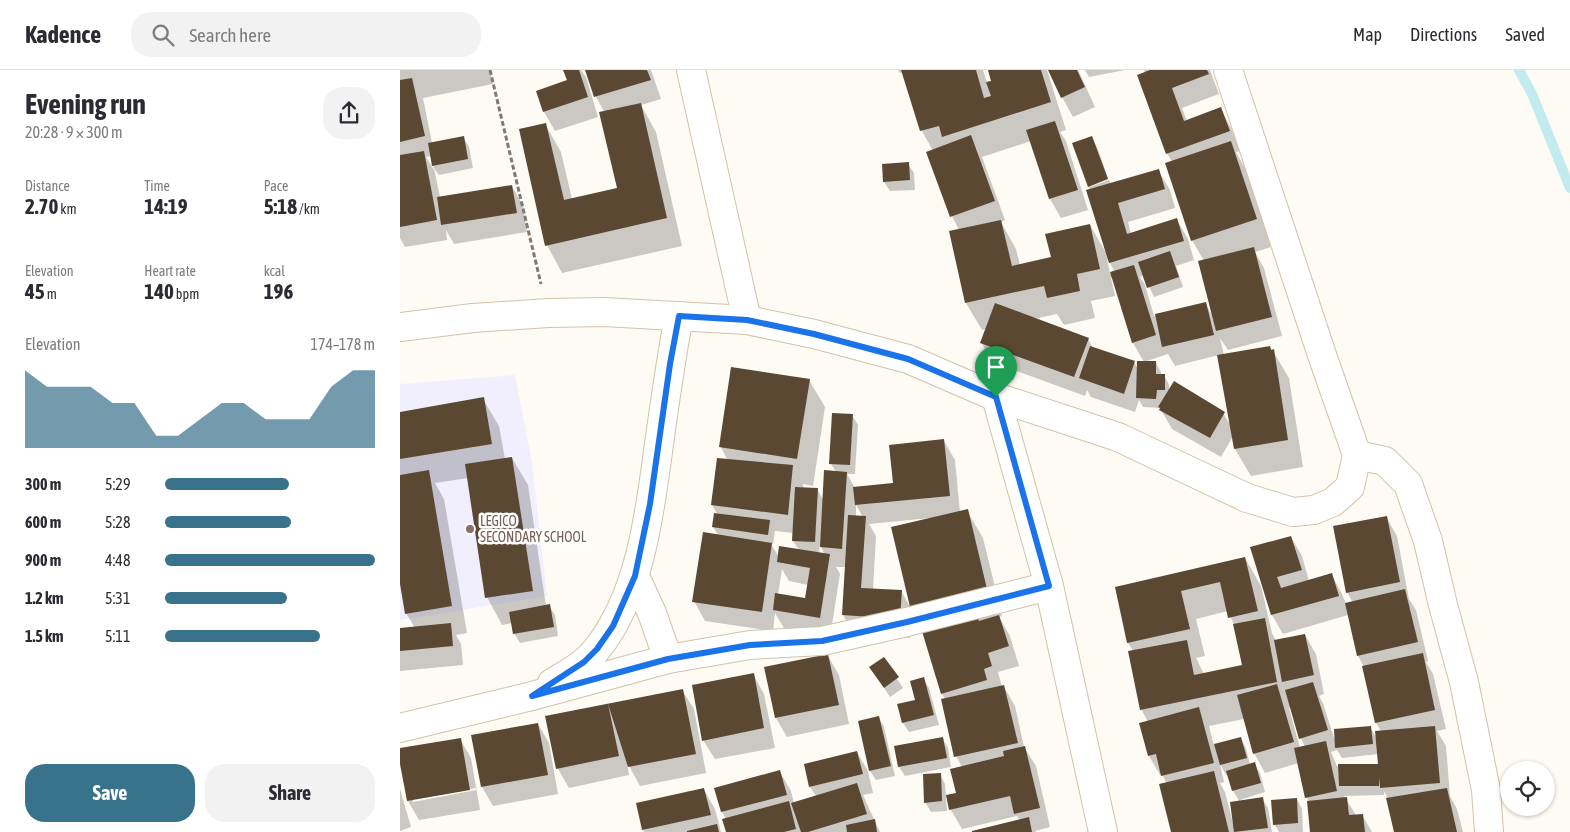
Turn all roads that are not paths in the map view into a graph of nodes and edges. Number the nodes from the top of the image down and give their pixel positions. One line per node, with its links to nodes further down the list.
1 (691, 70): 4 (street)
2 (1228, 70): 7 (street)
3 (679, 316): 4 (street); 5 (street); 8 (street)
4 (747, 320): 6 (street)
5 (400, 327)
6 (996, 397): 7 (street); 9 (street)
7 (1357, 455): 14 (street)
8 (635, 576): 10 (street); 11 (street)
9 (1049, 586): 10 (street); 13 (street)
10 (668, 659): 11 (street)
11 (532, 696): 12 (street)
12 (400, 728)
13 (1103, 832)
14 (1489, 832)

